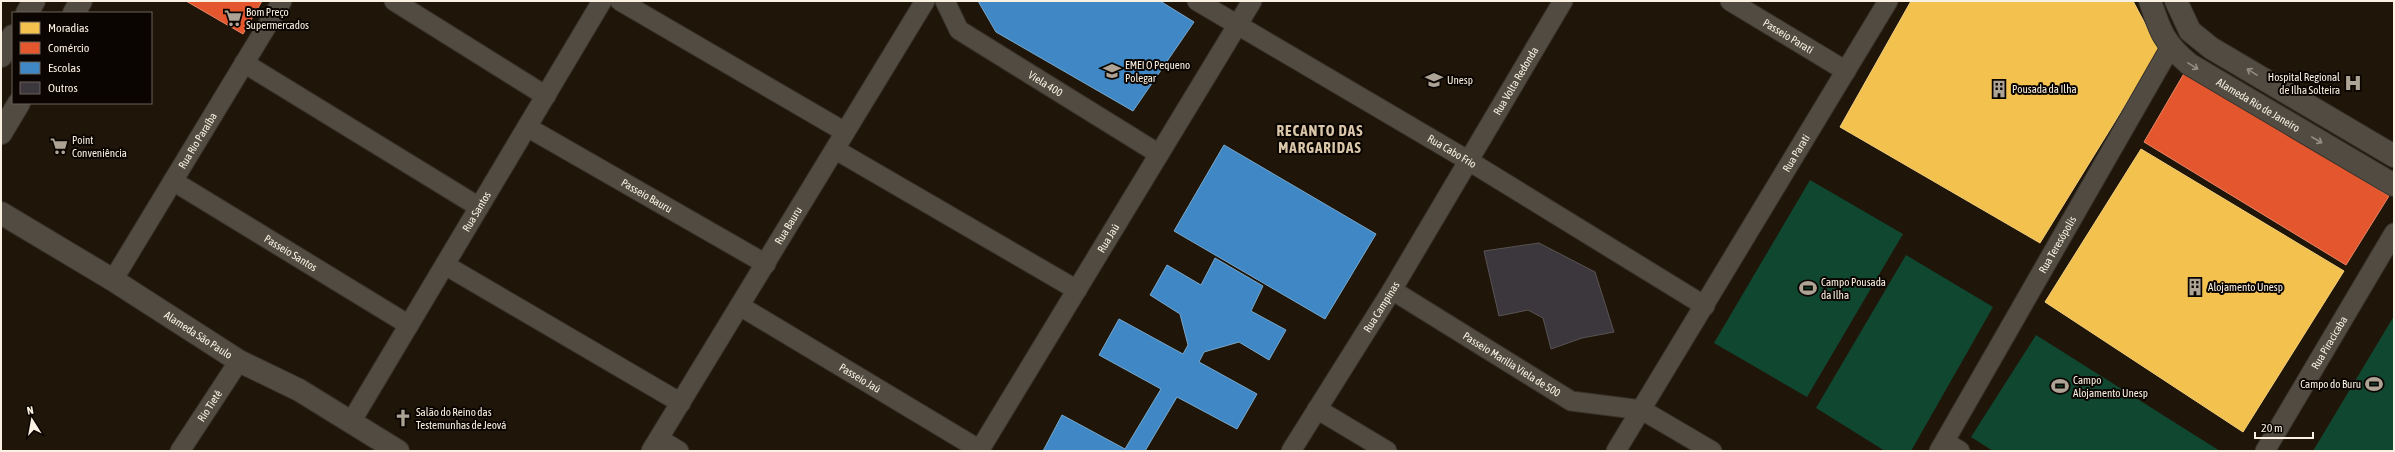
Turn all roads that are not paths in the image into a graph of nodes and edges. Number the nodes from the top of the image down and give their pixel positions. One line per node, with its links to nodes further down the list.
1 (34, 1): 16 (street)
2 (81, 1): 17 (street)
3 (282, 1): 24 (street, Rua Rio Paraíba)
4 (394, 1): 26 (street)
5 (602, 1): 26 (street, Rua Santos)
6 (620, 1): 29 (street)
7 (925, 1): 29 (street, Rua Bauru)
8 (945, 1): 32 (street, Viela 400)
9 (1197, 1): 18 (street, Rua Cabo Frio)
10 (1252, 1): 18 (street, Rua Jaú)
11 (1563, 1): 34 (street, Rua Volta Redonda)
12 (1730, 1): 25 (street, Passeio Parati)
13 (1888, 1): 25 (street, Rua Parati)
14 (2150, 1): 22 (street, Alameda Rio de Janeiro)
15 (2176, 1): 33 (street, one-way to 15)
16 (28, 12)
17 (75, 12)
18 (1238, 25): 32 (street, Rua Jaú); 34 (street, Rua Cabo Frio)
19 (1, 26): 20 (street)
20 (12, 33)
21 (12, 36): 23 (street)
22 (2170, 48): 36 (street, Alameda Rio de Janeiro, one-way to 36); 54 (street, Rua Teresópolis)
23 (1, 56)
24 (244, 63): 35 (street, Rua Rio Paraíba); 37 (street)
25 (1846, 71): 46 (street, Rua Parati)
26 (546, 96): 28 (street, Rua Santos)
27 (18, 104): 30 (street)
28 (527, 127): 37 (street, Rua Santos); 40 (street, Passeio Bauru)
29 (845, 132): 31 (street, Rua Bauru)
30 (1, 133)
31 (836, 150): 40 (street, Rua Bauru); 43 (street)
32 (1159, 154): 43 (street, Rua Jaú)
33 (2394, 156)
34 (1468, 160): 44 (street, Rua Campinas); 46 (street, Rua Cabo Frio)
35 (173, 181): 42 (street, Rua Rio Paraíba); 47 (street, Passeio Santos)
36 (2394, 185)
37 (479, 207): 41 (street, Rua Santos)
38 (1, 213): 42 (street, Alameda São Paulo)
39 (2394, 233): 63 (street, Rua Piracicaba)
40 (766, 264): 45 (street, Rua Bauru)
41 (445, 265): 47 (street, Rua Santos); 49 (street)
42 (113, 280): 48 (street, Alameda São Paulo)
43 (1077, 290): 55 (street, Rua Jaú)
44 (1392, 290): 50 (street, Rua Campinas); 51 (street, Passeio Marilia Viela de 500)
45 (740, 306): 49 (street, Rua Bauru); 55 (street, Passeio Jaú)
46 (1705, 306): 51 (street, Rua Parati)
47 (409, 325): 52 (street, Rua Santos)
48 (239, 361): 52 (street, Alameda São Paulo); 56 (street, Rio Tietê)
49 (681, 403): 53 (street, Rua Bauru)
50 (1317, 409): 59 (street, Rua Campinas); 60 (street)
51 (1642, 410): 61 (street, Rua Parati); 62 (street)
52 (351, 422): 57 (street, Alameda São Paulo)
53 (655, 445): 58 (street)
54 (1948, 448)
55 (979, 450)
56 (180, 451)
57 (398, 451)
58 (678, 451)
59 (1291, 451)
60 (1387, 451)
61 (1616, 451)
62 (1712, 451)
63 (2265, 451)

